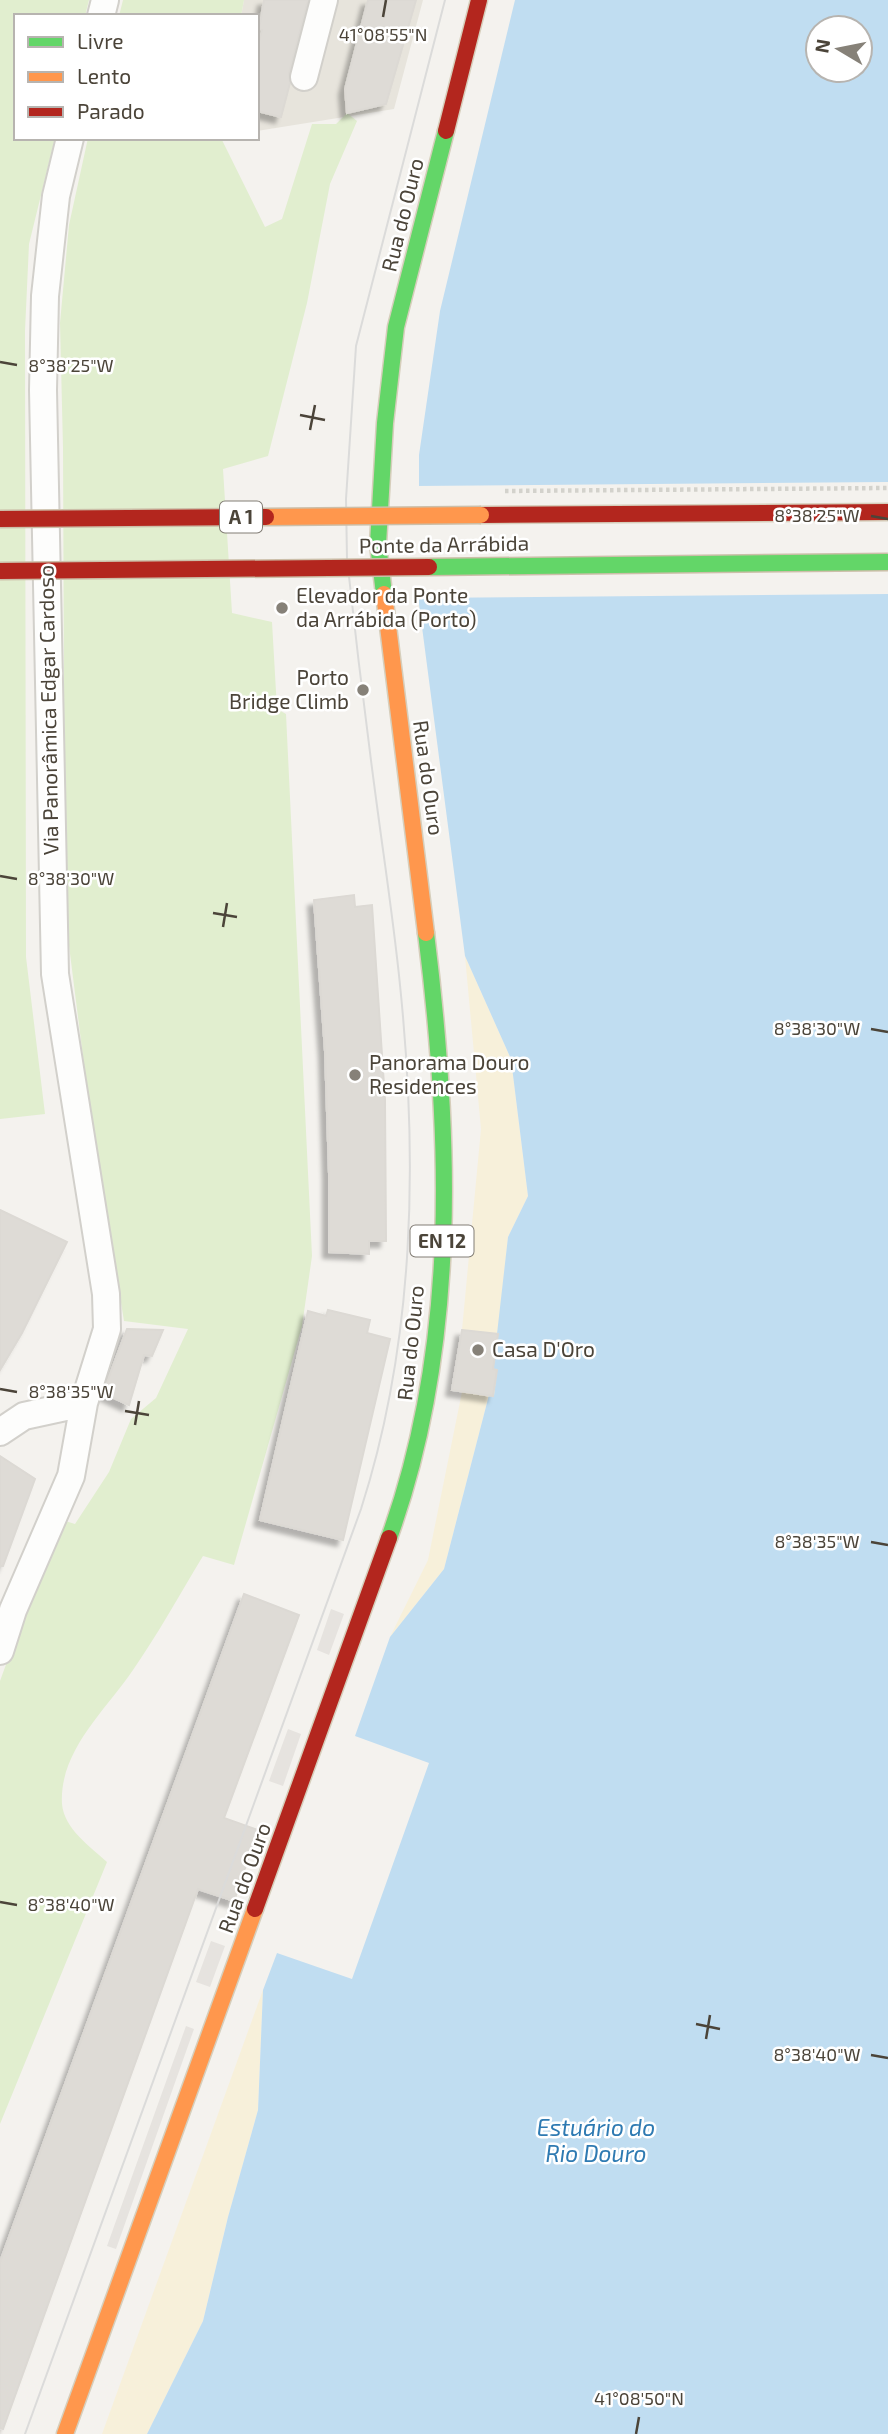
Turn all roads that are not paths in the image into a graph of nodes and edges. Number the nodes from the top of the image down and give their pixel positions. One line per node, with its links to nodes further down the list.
1 (324, 0): 3 (street)
2 (479, 0): 13 (main road, Rua do Ouro / EN 12)
3 (304, 77)
4 (70, 140): 9 (street, Via Panorâmica Edgar Cardoso)
5 (888, 512): 6 (main road, Ponte da Arrábida / A 1, bridge)
6 (0, 519)
7 (888, 562): 8 (main road, Ponte da Arrábida, bridge)
8 (0, 571)
9 (84, 1403): 10 (street); 11 (street, Via Panorâmica Edgar Cardoso)
10 (0, 1432)
11 (7, 1619): 12 (street, Via Panorâmica Edgar Cardoso)
12 (0, 1651)
13 (65, 2434)

